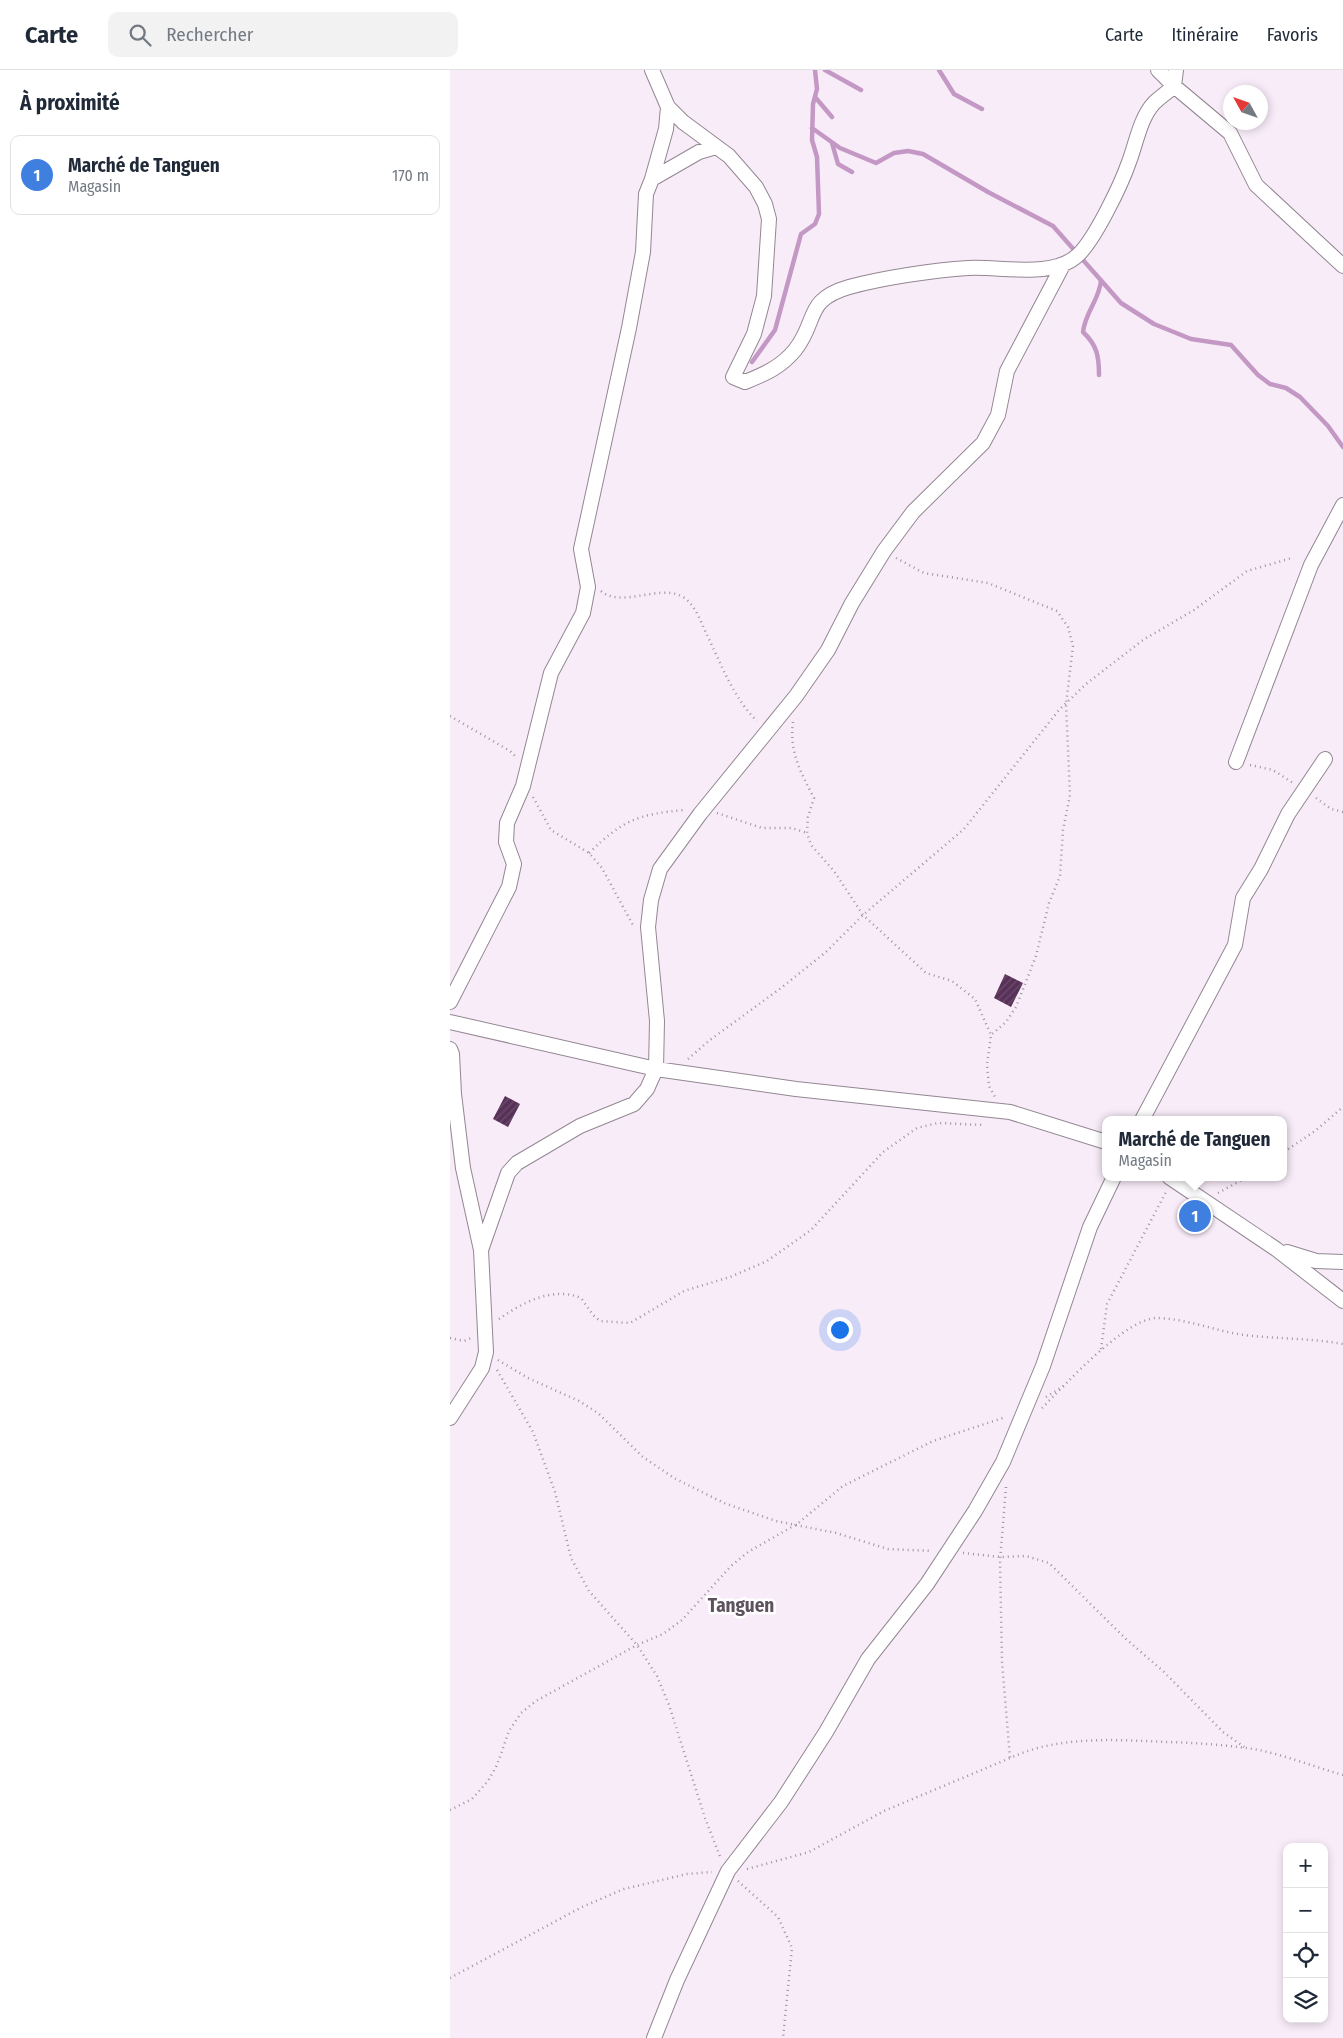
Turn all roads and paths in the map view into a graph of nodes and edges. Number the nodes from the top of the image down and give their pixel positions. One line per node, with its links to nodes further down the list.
1 (652, 70): 5 (street)
2 (1158, 70): 4 (street)
3 (1176, 70): 4 (street)
4 (1174, 86): 8 (street); 9 (street)
5 (668, 106): 6 (street); 7 (street)
6 (716, 146): 7 (street); 8 (street)
7 (652, 178): 13 (street)
8 (1063, 266): 11 (street)
9 (1343, 266)
10 (1343, 505): 20 (street)
11 (884, 551): 14 (path); 17 (street)
12 (1292, 558): 14 (path)
13 (586, 578): 17 (path); 21 (street)
14 (1066, 704): 22 (path); 26 (path)
15 (450, 716): 21 (path)
16 (793, 721): 18 (path)
17 (772, 725): 18 (path); 28 (street)
18 (791, 738): 22 (path)
19 (1325, 759): 32 (street)
20 (1236, 762)
21 (526, 777): 23 (path); 24 (street)
22 (863, 915): 26 (path); 29 (path)
23 (635, 930)
24 (450, 1002)
25 (450, 1022): 28 (street)
26 (991, 1035): 31 (path)
27 (450, 1049): 42 (street)
28 (656, 1069): 29 (street); 42 (street)
29 (674, 1071): 31 (street)
30 (1343, 1107): 35 (path)
31 (1010, 1112): 34 (street)
32 (1144, 1116)
33 (989, 1125): 45 (path)
34 (1102, 1141)
35 (1287, 1150)
36 (1112, 1181): 51 (street)
37 (1169, 1181): 48 (path)
38 (1175, 1181): 40 (street)
39 (1240, 1181): 40 (path)
40 (1204, 1201): 41 (street)
41 (1276, 1249): 43 (street); 44 (street)
42 (481, 1250): 45 (street)
43 (1343, 1262)
44 (1343, 1301)
45 (484, 1329): 46 (path); 49 (street)
46 (450, 1338)
47 (1343, 1344): 48 (path)
48 (1101, 1349): 50 (path)
49 (486, 1352): 52 (street); 54 (path); 57 (path)
50 (1064, 1386): 51 (path); 51 (path)
51 (1030, 1412): 53 (street); 54 (path)
52 (450, 1418)
53 (1003, 1462): 55 (street); 56 (path)
54 (797, 1524): 55 (path); 57 (path)
55 (948, 1552): 56 (path); 62 (street)
56 (1001, 1557): 58 (path); 59 (path)
57 (637, 1645): 61 (path); 62 (path)
58 (1247, 1749): 59 (path); 60 (path)
59 (1010, 1758): 62 (path)
60 (1343, 1775)
61 (450, 1810)
62 (728, 1871): 63 (path); 64 (street); 65 (path)
63 (450, 1978)
64 (654, 2038)
65 (783, 2038)

